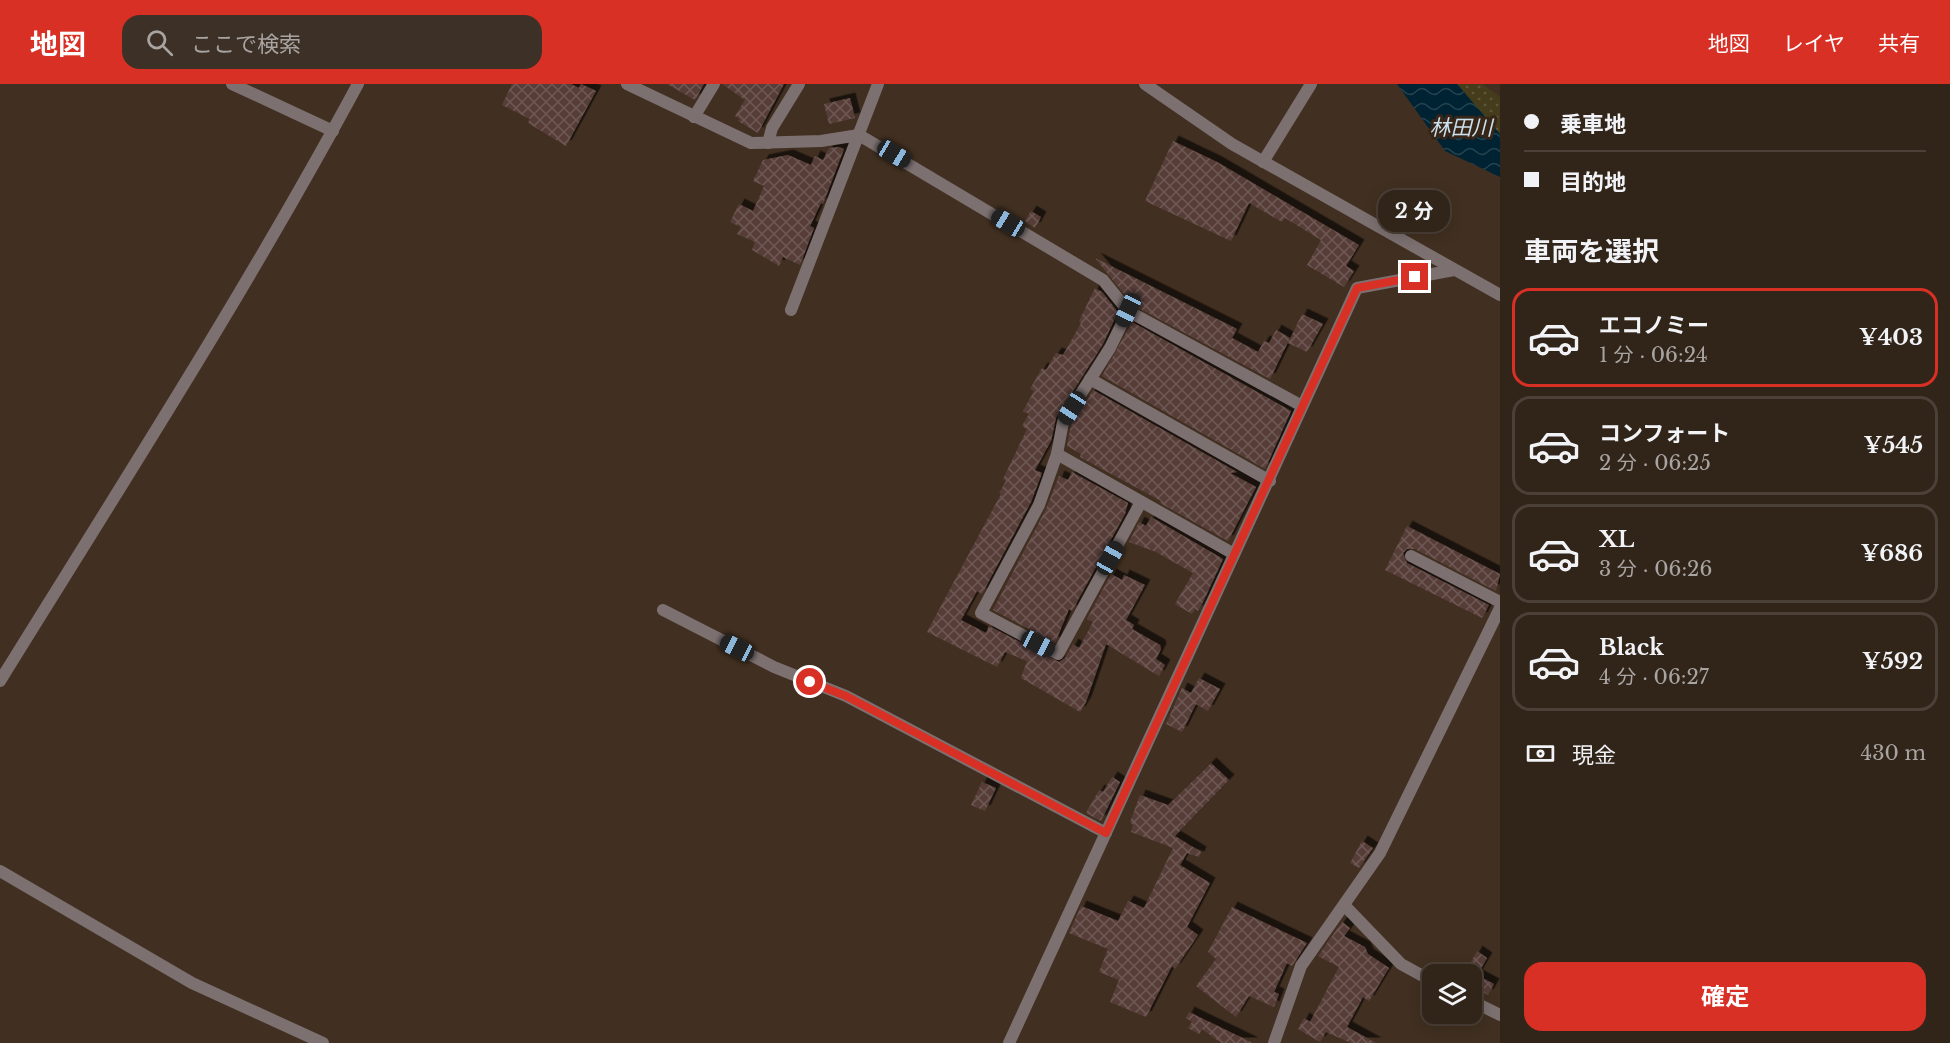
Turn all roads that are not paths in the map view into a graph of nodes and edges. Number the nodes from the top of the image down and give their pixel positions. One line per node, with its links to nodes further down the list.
1 (232, 84): 10 (street)
2 (358, 84): 10 (street)
3 (627, 84): 9 (street)
4 (714, 84): 9 (street)
5 (799, 84): 12 (street)
6 (878, 84): 11 (street)
7 (1145, 84): 13 (street)
8 (1311, 84): 13 (street)
9 (694, 117): 12 (street)
10 (333, 131): 28 (street)
11 (859, 135): 12 (street); 16 (street); 17 (street)
12 (768, 143)
13 (1263, 162): 14 (street)
14 (1454, 270): 15 (street); 19 (street)
15 (1500, 295)
16 (791, 310)
17 (1128, 310): 18 (street); 19 (street)
18 (1090, 379): 20 (street); 21 (street)
19 (1302, 406): 21 (street)
20 (1057, 454): 22 (street); 22 (street)
21 (1270, 481): 23 (street)
22 (1141, 502): 23 (street)
23 (1234, 554): 29 (street)
24 (1411, 556): 25 (street)
25 (1500, 602)
26 (1500, 608): 31 (street)
27 (663, 610): 29 (street)
28 (0, 681)
29 (1106, 833): 36 (street)
30 (0, 871): 35 (street)
31 (1344, 905): 32 (street); 37 (street)
32 (1422, 976)
33 (1482, 1006): 34 (street)
34 (1500, 1015)
35 (323, 1043)
36 (1009, 1043)
37 (1274, 1043)

